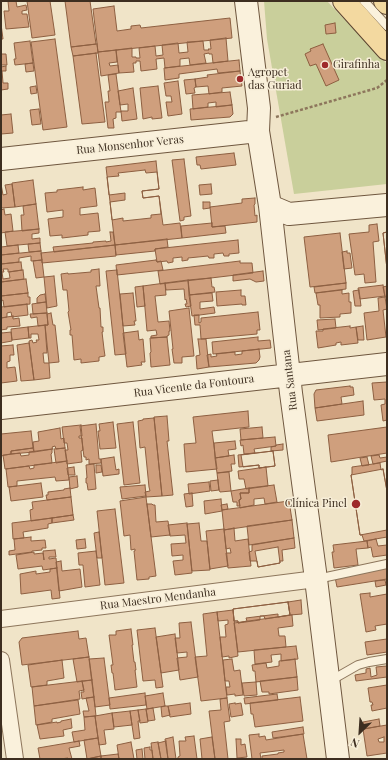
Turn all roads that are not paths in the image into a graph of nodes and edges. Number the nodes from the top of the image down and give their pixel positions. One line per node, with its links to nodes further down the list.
1 (246, 1): 6 (street, Rua Santana)
2 (344, 1): 5 (main road)
3 (364, 1): 4 (lane)
4 (387, 26)
5 (387, 49)
6 (259, 126): 7 (street, Rua Monsenhor Veras); 9 (street, Rua Santana)
7 (1, 159)
8 (387, 205): 9 (street)
9 (277, 216): 11 (street, Rua Santana)
10 (387, 364): 11 (street, Rua Vicente da Fontoura)
11 (289, 375): 12 (street, Rua Vicente da Fontoura); 14 (street, Rua Santana)
12 (1, 408)
13 (387, 564): 14 (lane)
14 (316, 579): 15 (street, Rua Maestro Mendanha); 18 (street, Rua Santana)
15 (1, 619)
16 (1, 660): 19 (street)
17 (387, 660): 18 (lane)
18 (328, 682): 20 (street, Rua Santana)
19 (14, 759)
20 (338, 759)

